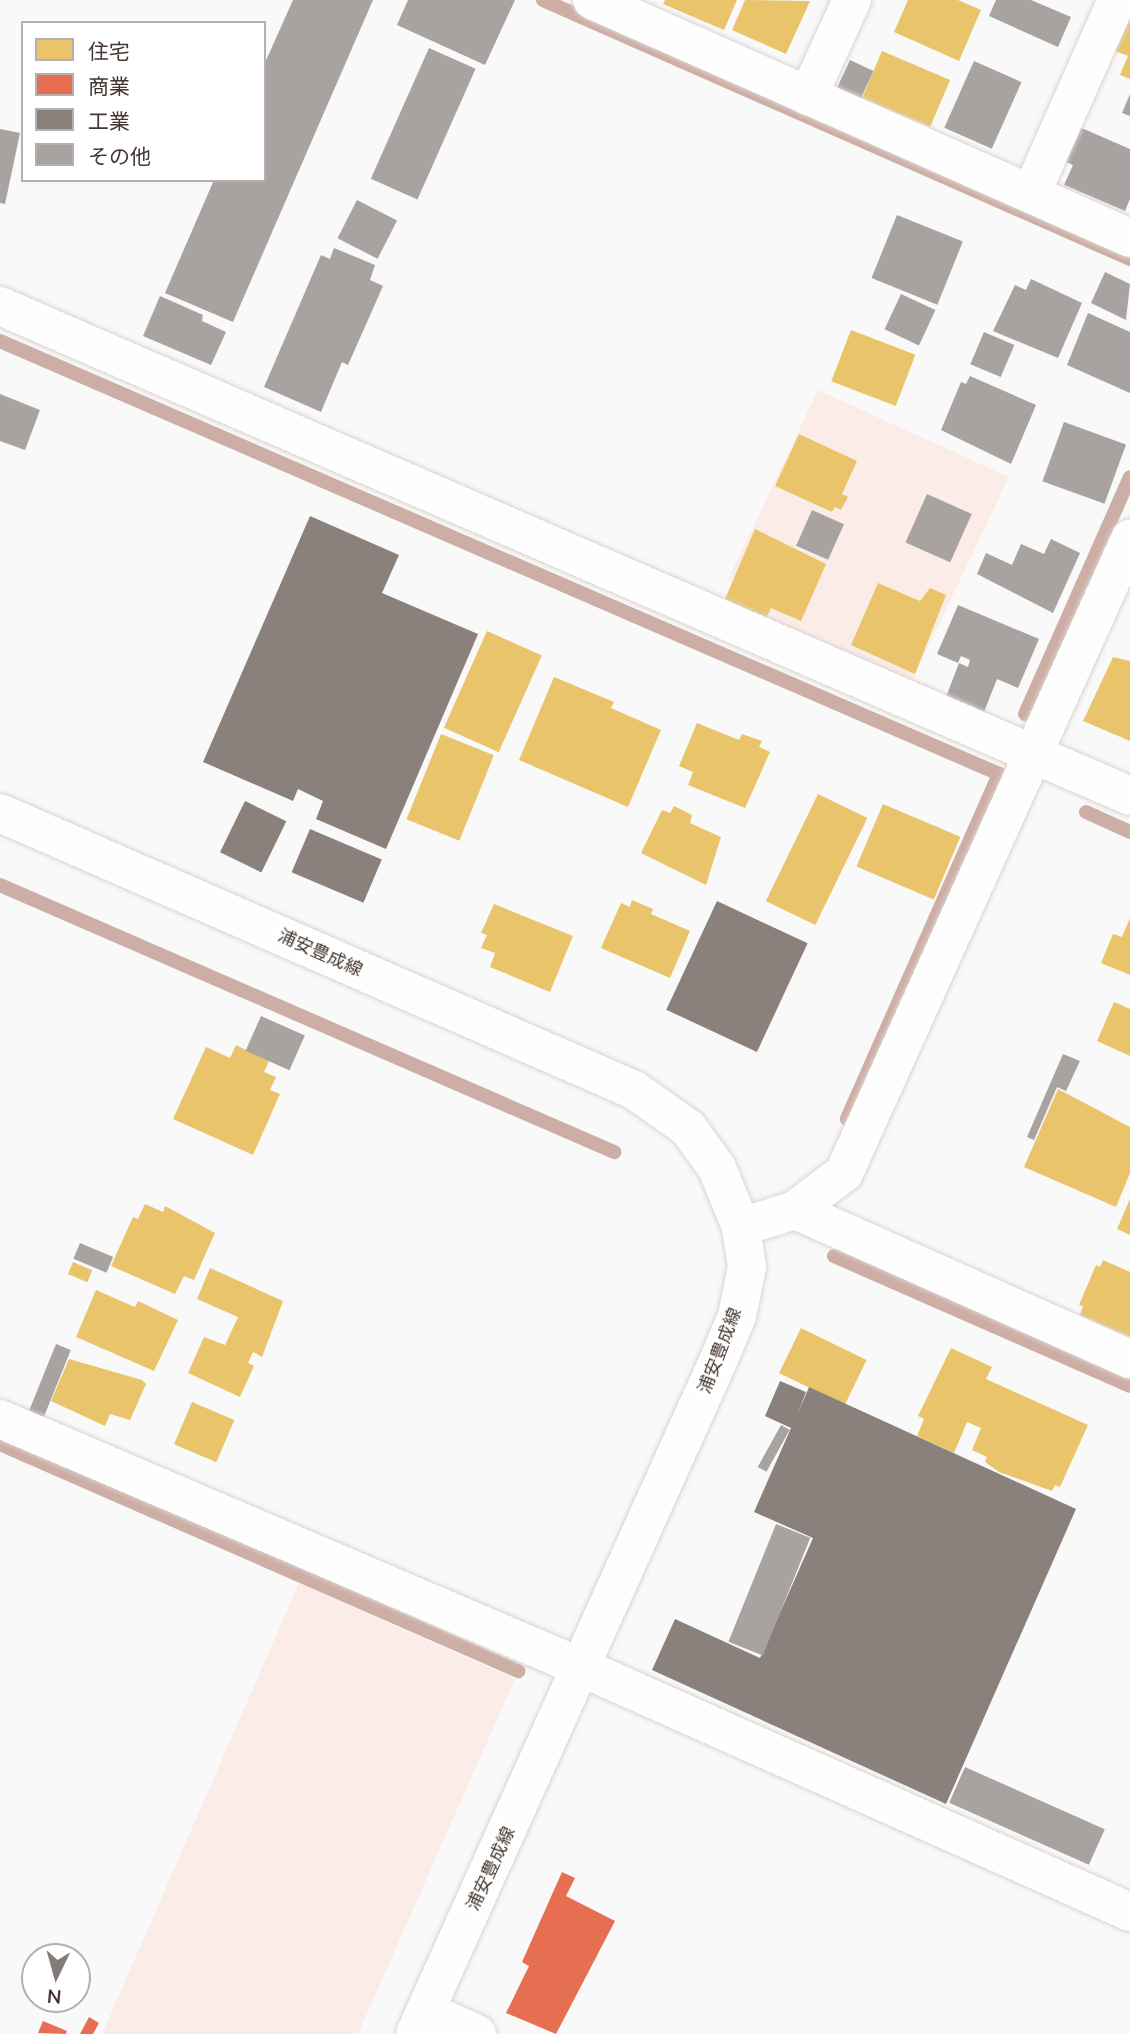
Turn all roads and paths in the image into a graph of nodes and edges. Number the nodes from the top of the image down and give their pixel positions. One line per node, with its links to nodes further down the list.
1 (852, 0): 4 (street)
2 (1117, 0): 5 (street)
3 (615, 5): 4 (street)
4 (808, 96): 5 (street)
5 (1031, 194): 6 (street)
6 (1130, 238)
7 (0, 306): 9 (street)
8 (1130, 539): 9 (street)
9 (1034, 753): 10 (street); 12 (street)
10 (1130, 796)
11 (0, 813): 13 (street, 浦安豊成線)
12 (795, 1210): 13 (street); 14 (street)
13 (741, 1227): 16 (street, 浦安豊成線)
14 (1130, 1359)
15 (0, 1419): 16 (street)
16 (583, 1668): 17 (street); 18 (street, 浦安豊成線)
17 (1130, 1912)
18 (421, 2023): 19 (street)
19 (477, 2034)

